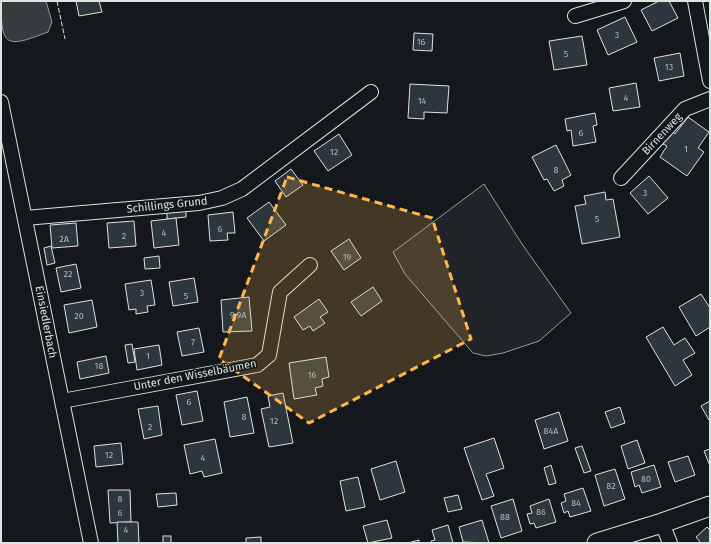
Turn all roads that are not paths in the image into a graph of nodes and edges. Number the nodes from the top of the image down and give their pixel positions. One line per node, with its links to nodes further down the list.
1 (624, 1): 3 (street)
2 (695, 1): 4 (street)
3 (575, 16)
4 (710, 81)
5 (371, 92): 9 (street, Schillings Grund)
6 (710, 99): 8 (street, Birnenweg)
7 (1, 102): 9 (street, Einsiedlerbach)
8 (621, 178)
9 (25, 218): 11 (street, Einsiedlerbach)
10 (310, 265): 11 (street, Unter den Wisselbäumen)
11 (62, 401): 14 (street, Einsiedlerbach)
12 (710, 506): 13 (main road)
13 (662, 523): 15 (main road); 16 (street)
14 (91, 543)
15 (597, 543)
16 (670, 543)

